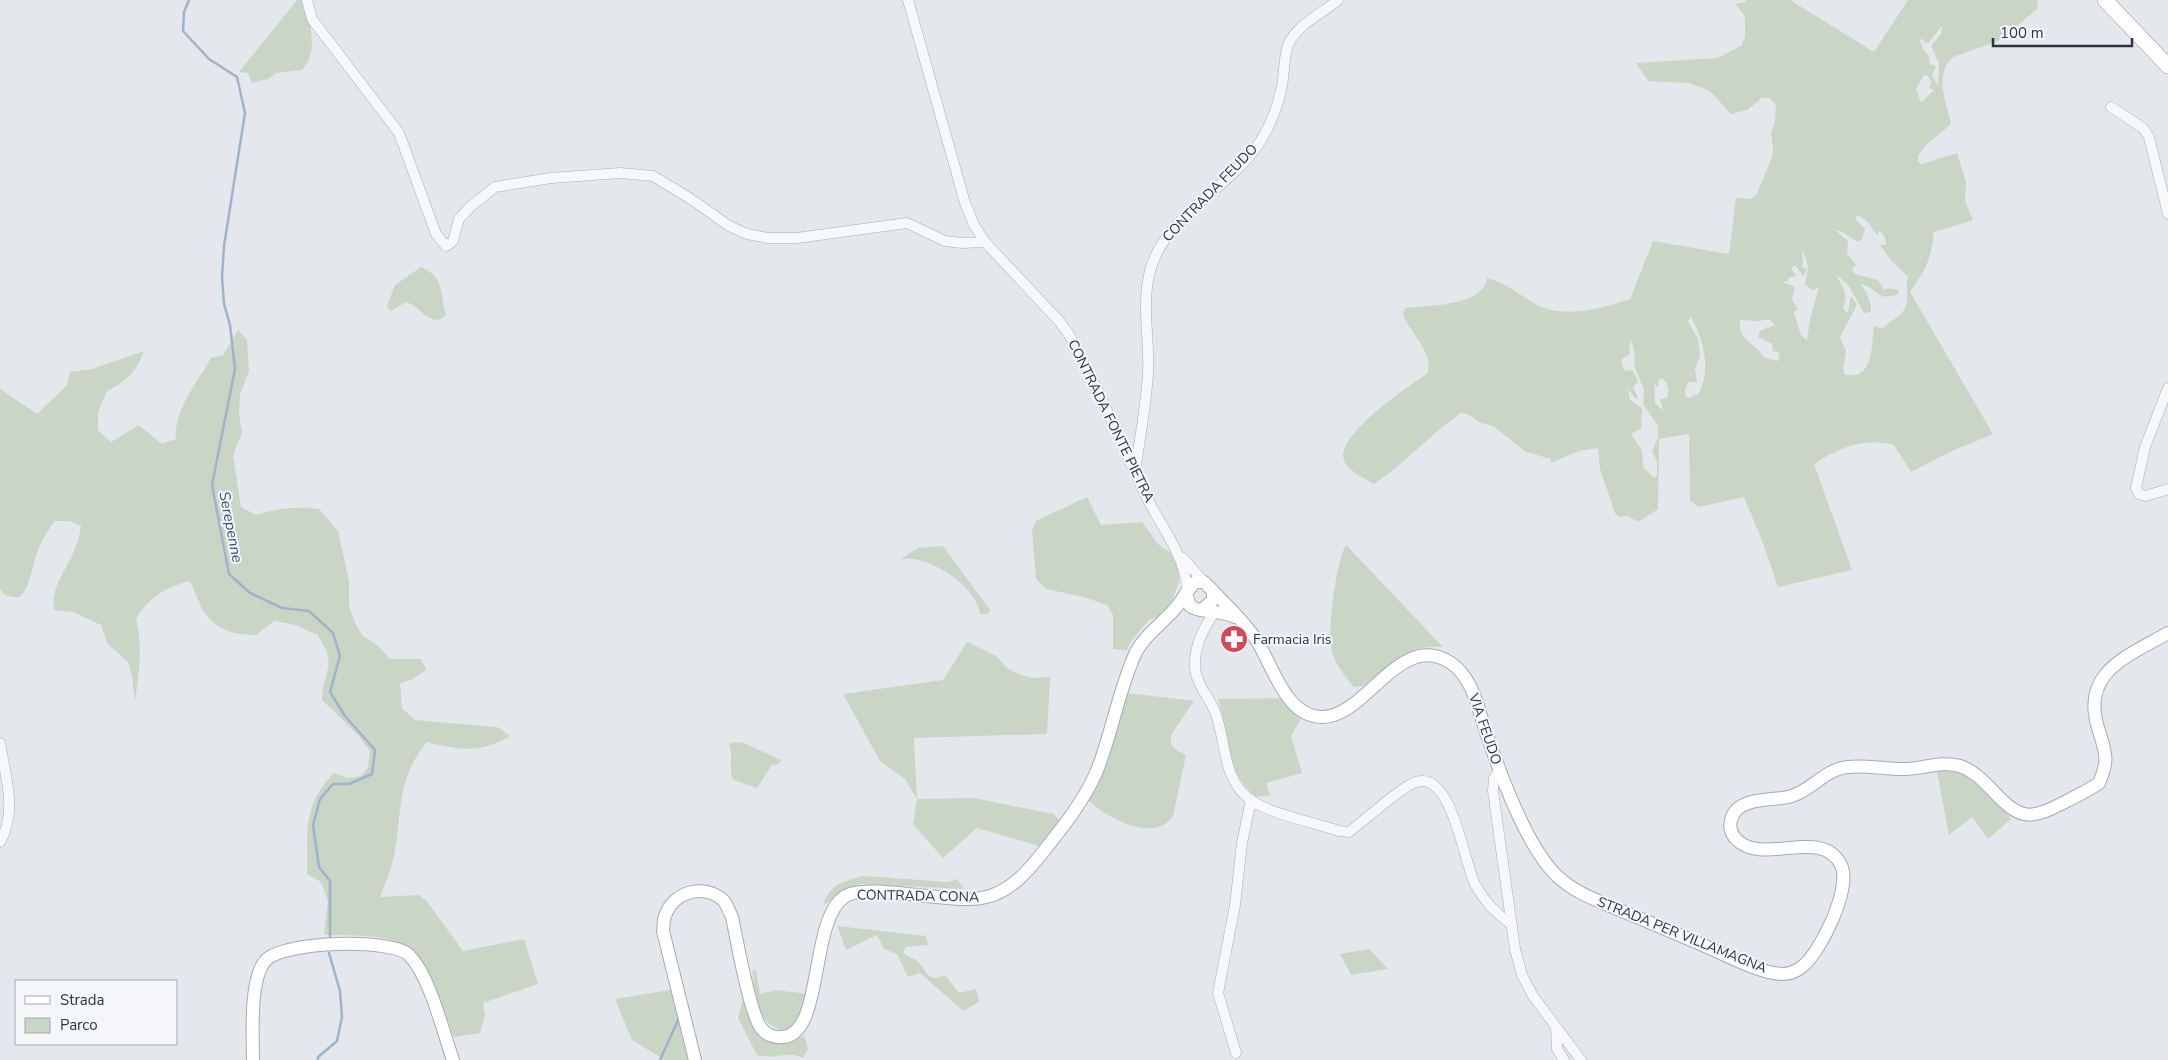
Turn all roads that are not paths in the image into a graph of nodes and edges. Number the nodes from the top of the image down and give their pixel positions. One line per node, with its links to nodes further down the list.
1 (307, 0): 8 (street)
2 (908, 0): 8 (street, CONTRADA FONTE PIETRA)
3 (1338, 0): 10 (street, CONTRADA FEUDO)
4 (2105, 0): 5 (highway)
5 (2168, 66)
6 (2112, 107): 7 (street)
7 (2168, 214)
8 (985, 242): 10 (street, CONTRADA FONTE PIETRA)
9 (2168, 388): 11 (street)
10 (1135, 471): 12 (street, CONTRADA FONTE PIETRA)
11 (2168, 490)
12 (1178, 552): 13 (street); 14 (street)
13 (1208, 586): 14 (main road); 15 (main road); 16 (main road, VIA FEUDO)
14 (1186, 591): 15 (main road); 17 (main road, CONTRADA CONA)
15 (1204, 610): 16 (main road); 17 (main road, CONTRADA CONA); 21 (street)
16 (1241, 621): 20 (main road, VIA FEUDO)
17 (1162, 624): 28 (main road, CONTRADA CONA)
18 (2168, 633): 20 (main road, STRADA PER VILLAMAGNA)
19 (0, 742): 22 (street)
20 (1499, 770): 23 (street, VIA FEUDO)
21 (1251, 800): 23 (street); 25 (street)
22 (0, 842)
23 (1512, 925): 24 (street, VIA FEUDO)
24 (1556, 1028): 29 (street); 30 (street, VIA FEUDO)
25 (1236, 1053)
26 (253, 1060): 27 (main road)
27 (453, 1060)
28 (695, 1060)
29 (1564, 1060)
30 (1581, 1060)

